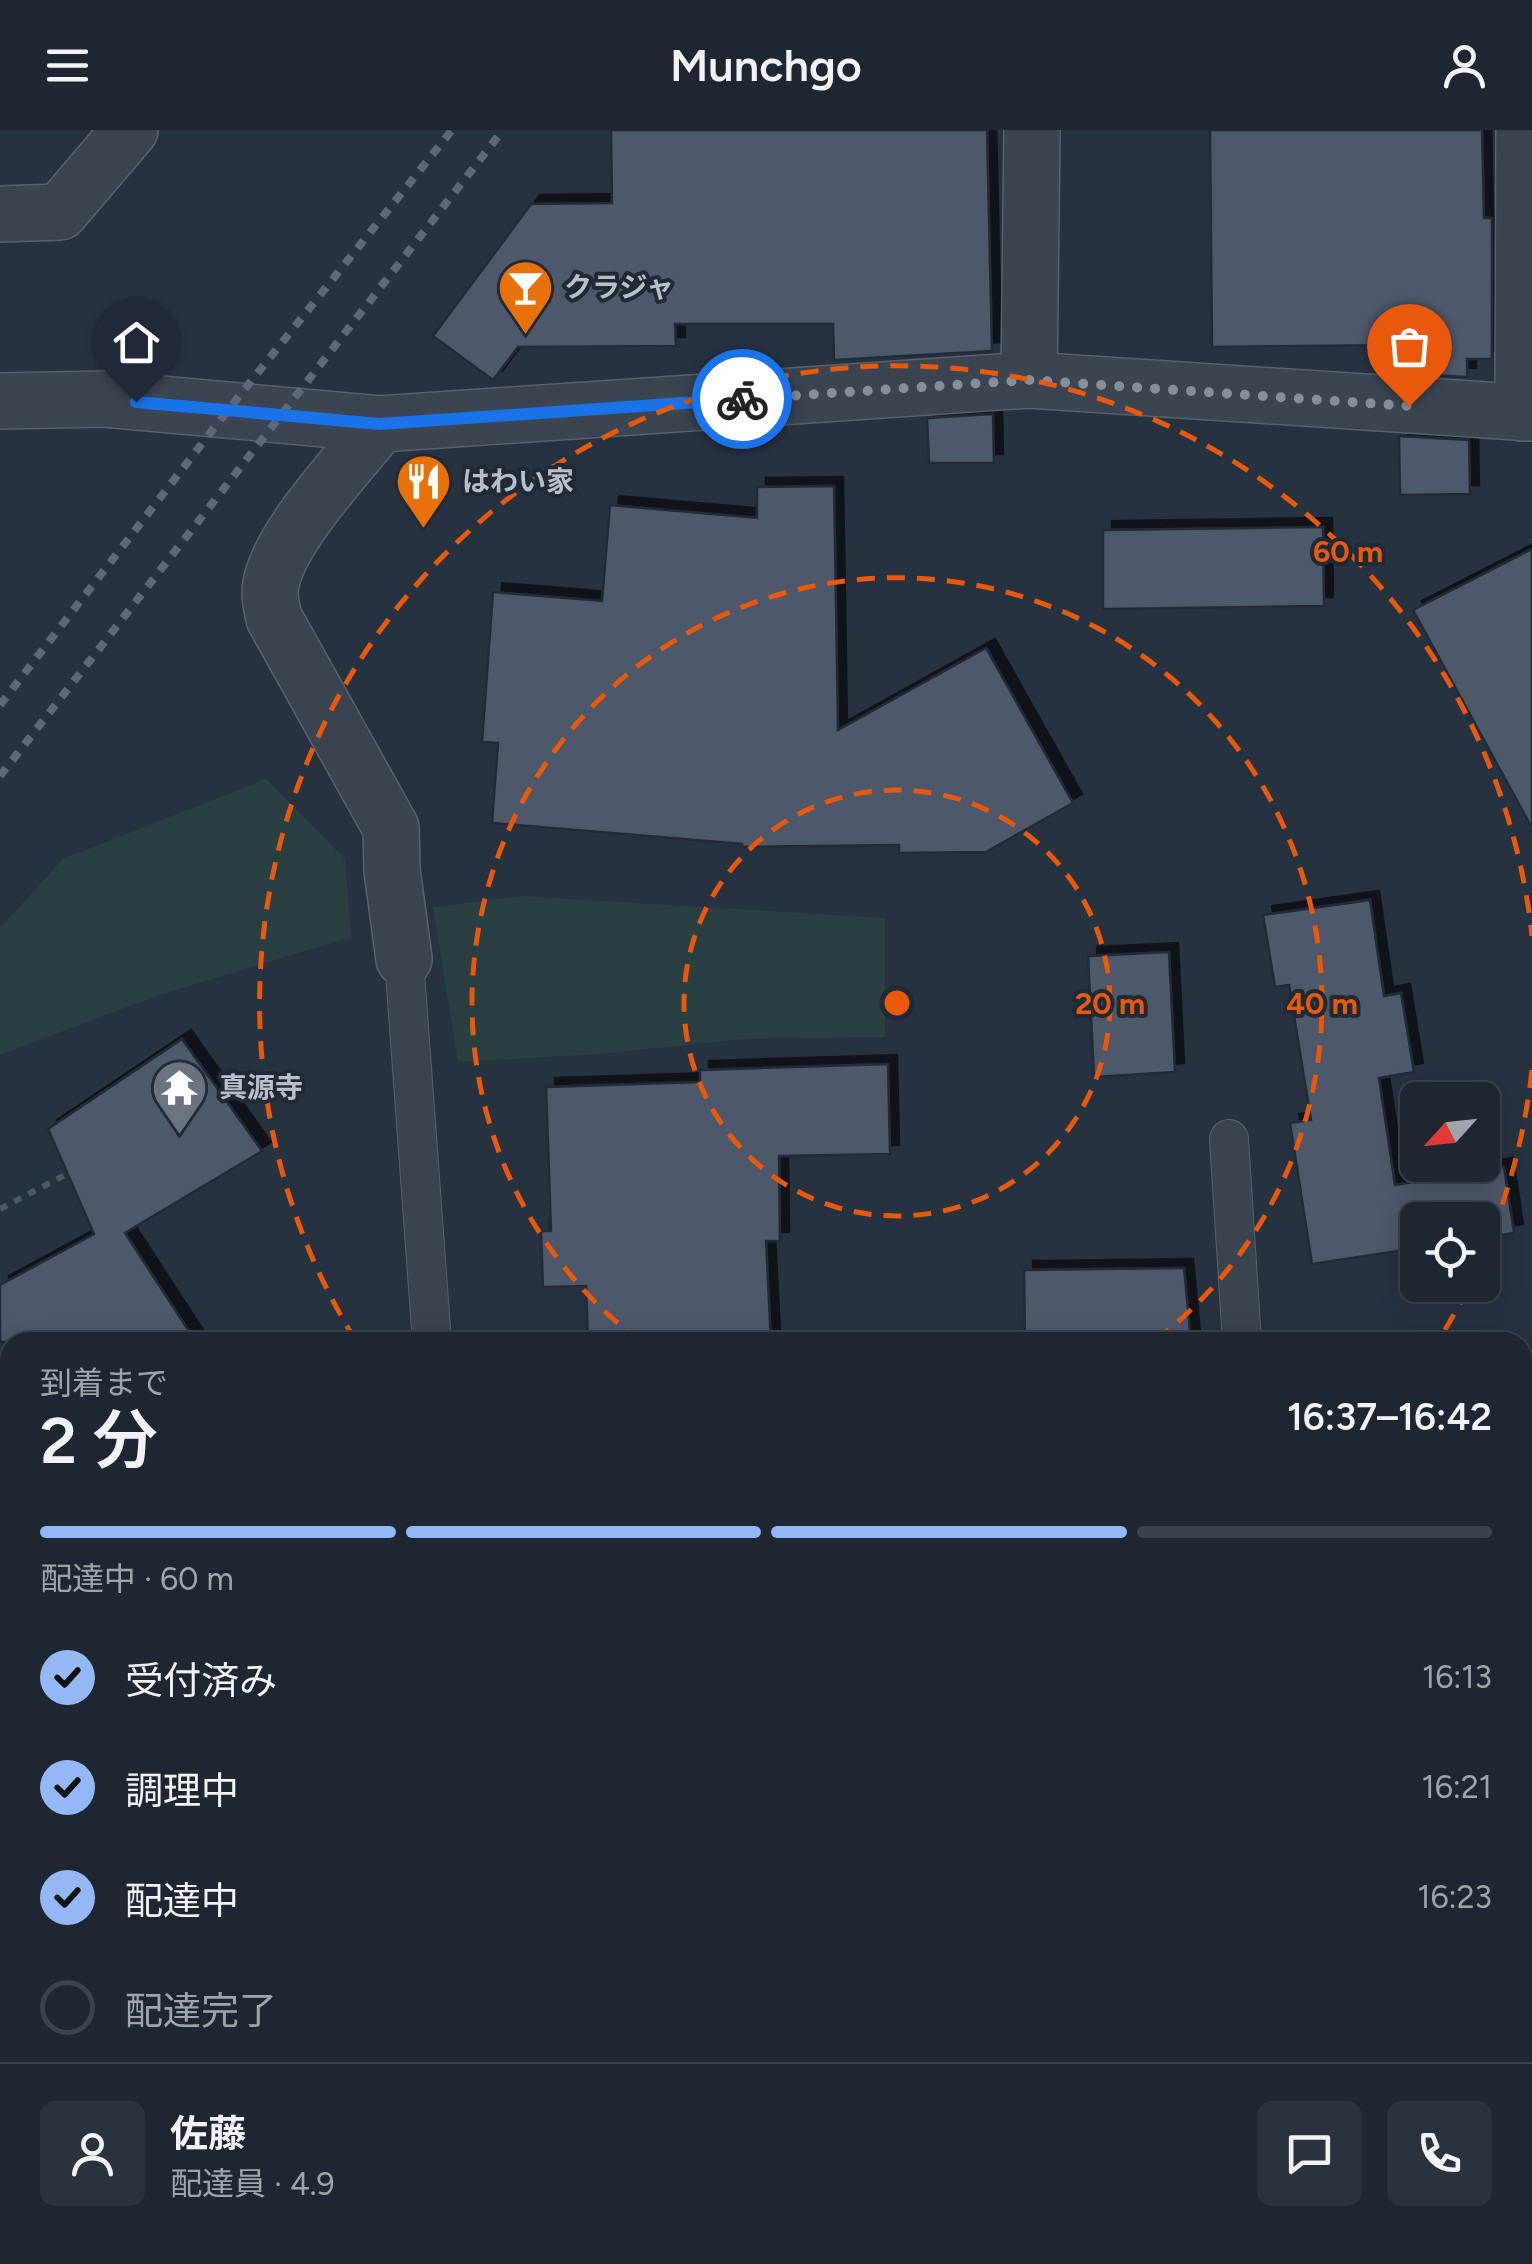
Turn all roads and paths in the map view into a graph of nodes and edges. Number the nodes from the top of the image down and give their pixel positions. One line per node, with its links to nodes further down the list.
1 (130, 130): 4 (street)
2 (1032, 130): 5 (street)
3 (1524, 130): 7 (street)
4 (0, 214)
5 (1029, 380): 7 (street); 8 (street)
6 (0, 400): 8 (street)
7 (1528, 414)
8 (380, 424): 9 (street)
9 (404, 959): 13 (lane)
10 (1229, 1139): 14 (lane)
11 (67, 1174): 12 (path)
12 (0, 1209)
13 (431, 1332)
14 (1241, 1332)

